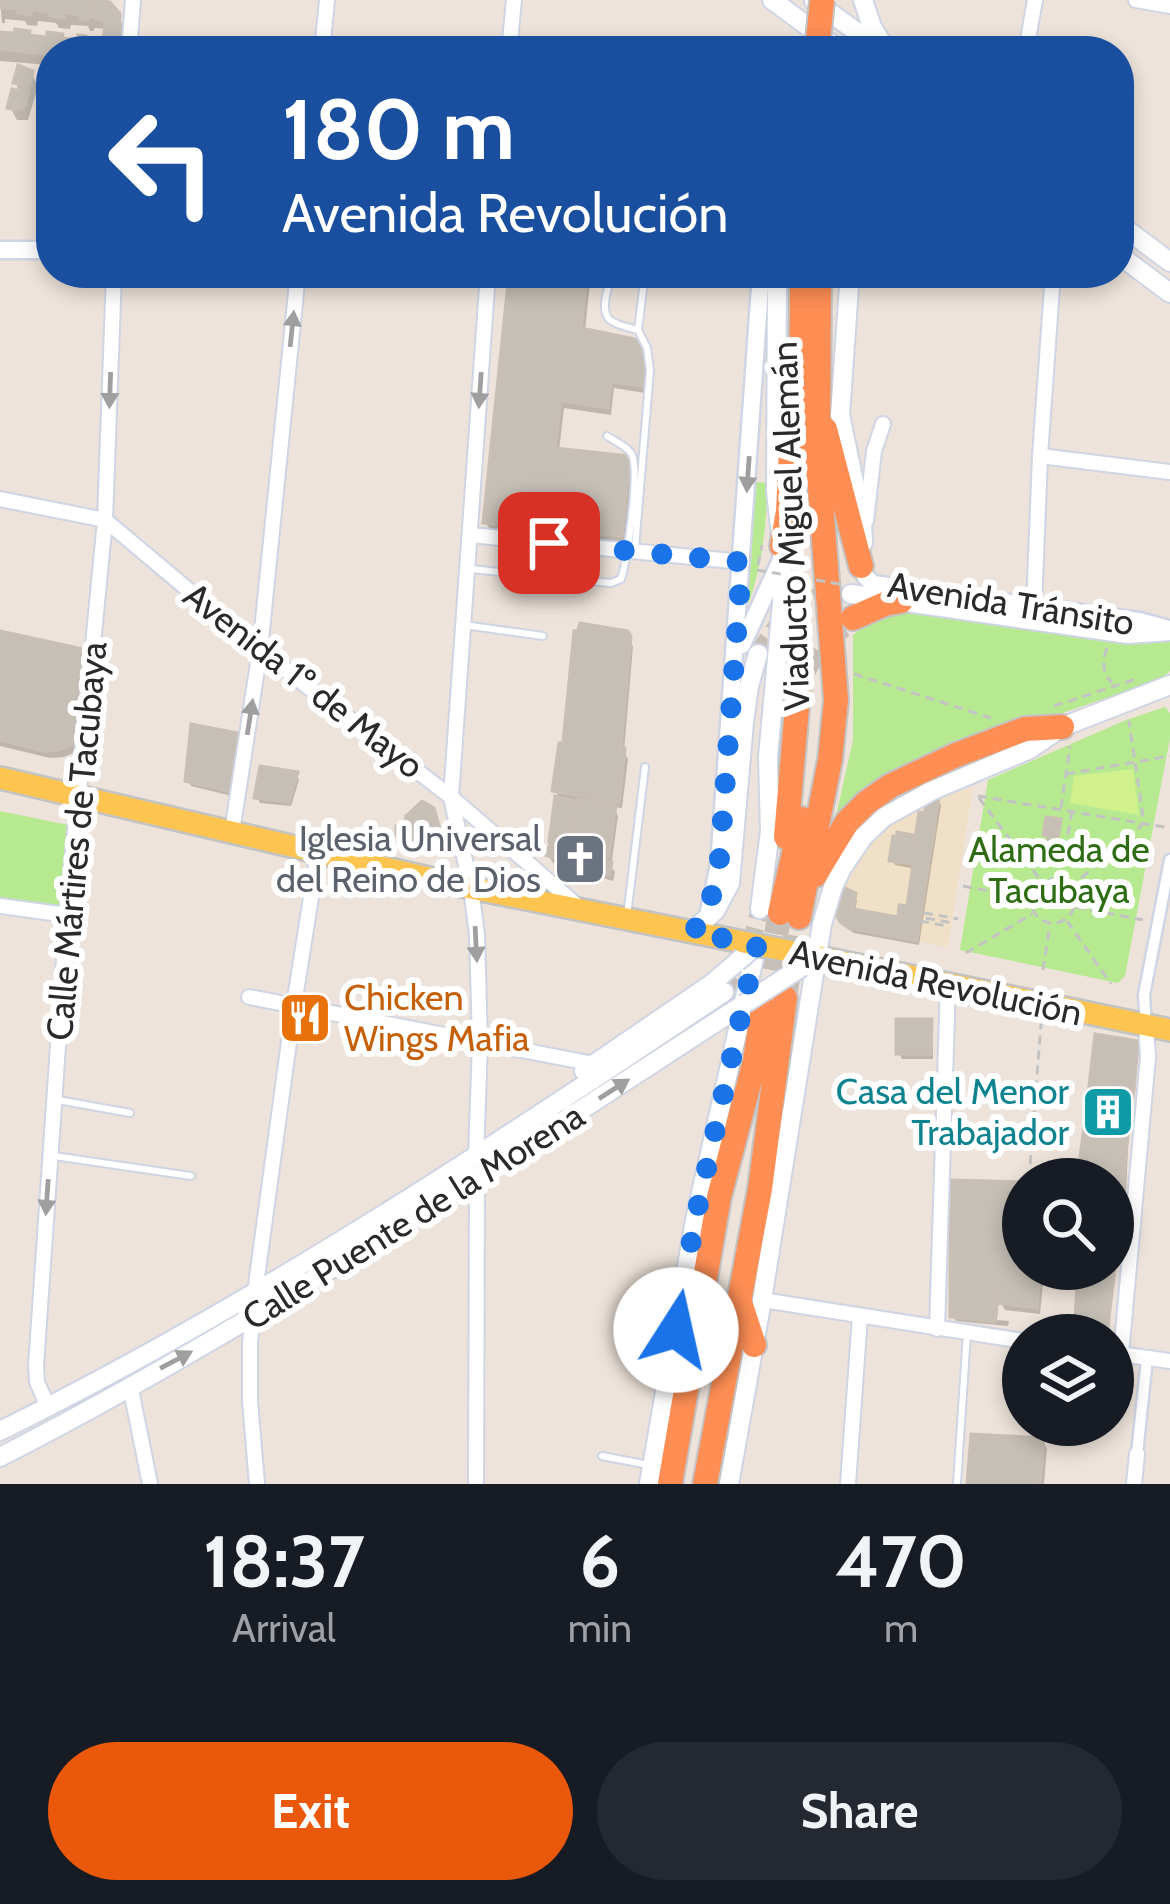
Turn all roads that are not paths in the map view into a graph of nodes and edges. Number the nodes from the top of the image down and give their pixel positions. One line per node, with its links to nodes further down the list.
1 (133, 0): 12 (street)
2 (327, 0): 13 (street)
3 (514, 0): 14 (street)
4 (772, 0): 16 (main road)
5 (812, 0): 18 (main road)
6 (822, 0): 15 (highway, bridge)
7 (837, 0): 17 (highway)
8 (863, 0): 19 (main road)
9 (1035, 0): 20 (street)
10 (1136, 0): 11 (street)
11 (1170, 6)
12 (130, 36)
13 (323, 36)
14 (510, 36)
15 (818, 36)
16 (821, 36)
17 (833, 36)
18 (864, 36)
19 (877, 36)
20 (1029, 36)
21 (1134, 235): 24 (main road)
22 (0, 250): 23 (street)
23 (36, 250)
24 (1170, 262)
25 (1134, 266): 37 (main road)
26 (113, 288): 46 (street, Calle Mártires de Tacubaya, one-way to 46)
27 (296, 288): 59 (street, one-way to 27)
28 (487, 288): 47 (street, one-way to 47)
29 (608, 288): 38 (lane)
30 (643, 288): 38 (lane)
31 (760, 288): 51 (street, Viaducto Miguel Alemán, one-way to 51)
32 (777, 288): 48 (main road, Viaducto Miguel Alemán)
33 (803, 288): 39 (highway, Viaducto Miguel Alemán)
34 (817, 288): 39 (highway, Viaducto Miguel Alemán)
35 (849, 288): 50 (main road, Viaducto Miguel Alemán)
36 (1052, 288): 43 (street)
37 (1170, 293)
38 (638, 330): 49 (lane)
39 (806, 370): 40 (highway, Viaducto Miguel Alemán); 48 (highway); 74 (highway, Viaducto Miguel Alemán)
40 (817, 408): 50 (highway); 74 (highway, Viaducto Miguel Alemán)
41 (884, 424): 50 (street)
42 (608, 436): 49 (lane)
43 (1040, 457): 44 (street); 55 (street)
44 (1170, 472)
45 (0, 499): 46 (street, Avenida 1º de Mayo)
46 (105, 520): 59 (street, Avenida 1º de Mayo); 66 (street, Calle Mártires de Tacubaya)
47 (470, 535): 49 (street); 52 (street)
48 (776, 547): 61 (street); 68 (main road, Viaducto Miguel Alemán)
49 (631, 551): 51 (street); 52 (lane)
50 (862, 555): 55 (street, Avenida Tránsito)
51 (750, 566): 61 (street, Viaducto Miguel Alemán)
52 (468, 568): 56 (street)
53 (848, 599): 54 (highway)
54 (901, 601): 57 (main road)
55 (1034, 607): 57 (street, Avenida Tránsito)
56 (464, 626): 58 (lane); 67 (street)
57 (1170, 630)
58 (543, 636)
59 (260, 650): 67 (street, Avenida 1º de Mayo); 69 (street, one-way to 59)
60 (758, 654): 78 (main road)
61 (735, 661): 78 (street, Viaducto Miguel Alemán)
62 (1170, 685): 63 (main road)
63 (1062, 726): 74 (highway); 80 (main road)
64 (645, 767): 77 (lane)
65 (0, 778): 66 (main road, Avenida Revolución)
66 (77, 796): 69 (main road, Avenida Revolución); 76 (street, Calle Mártires de Tacubaya)
67 (452, 797): 72 (street); 75 (street, Avenida 1º de Mayo)
68 (770, 830): 74 (main road); 74 (highway)
69 (232, 832): 70 (main road, Avenida Revolución)
70 (318, 853): 72 (main road, Avenida Revolución); 84 (street)
71 (1170, 860): 86 (street)
72 (471, 888): 75 (main road, Avenida Revolución); 88 (street, one-way to 88)
73 (0, 906): 76 (street)
74 (785, 908)
75 (584, 911): 77 (main road, Avenida Revolución)
76 (68, 915): 90 (street, Calle Mártires de Tacubaya)
77 (627, 920): 78 (main road, Avenida Revolución)
78 (698, 925): 79 (main road, Avenida Revolución)
79 (745, 950): 80 (main road, Avenida Revolución, bridge); 85 (main road); 89 (main road, Calle Puente de la Morena)
80 (807, 959): 81 (main road, Avenida Revolución); 85 (main road, Calle Puente de la Morena, bridge); 99 (main road)
81 (948, 984): 86 (main road, Avenida Revolución); 103 (street)
82 (724, 992): 92 (main road, Calle Puente de la Morena)
83 (249, 997): 84 (street)
84 (294, 1005): 88 (street); 98 (street)
85 (754, 1006): 96 (main road, Calle Puente de la Morena, one-way to 85); 97 (main road); 99 (highway); 106 (highway)
86 (1147, 1026): 87 (main road, Avenida Revolución); 100 (street)
87 (1170, 1030)
88 (480, 1043): 89 (street); 94 (street)
89 (594, 1064): 92 (main road, Calle Puente de la Morena)
90 (54, 1099): 91 (lane); 93 (street, Calle Mártires de Tacubaya)
91 (130, 1113)
92 (517, 1131): 94 (main road, Calle Puente de la Morena)
93 (50, 1156): 95 (lane); 112 (street, Calle Mártires de Tacubaya, one-way to 112)
94 (476, 1156): 98 (main road, Calle Puente de la Morena)
95 (191, 1176)
96 (478, 1178): 102 (main road, Calle Puente de la Morena); 120 (street)
97 (684, 1284): 106 (highway); 117 (main road)
98 (255, 1292): 102 (street); 112 (main road, Calle Puente de la Morena)
99 (751, 1299): 101 (street); 107 (highway); 121 (highway)
100 (1121, 1314)
101 (860, 1316): 103 (street); 123 (street)
102 (253, 1319): 111 (main road, Calle Puente de la Morena, one-way to 102); 119 (street)
103 (937, 1329): 104 (street)
104 (967, 1334): 105 (street); 124 (lane)
105 (1002, 1338)
106 (695, 1342): 117 (highway)
107 (754, 1346): 122 (main road)
108 (1134, 1356): 109 (street)
109 (1147, 1358): 110 (street); 114 (street)
110 (1170, 1361)
111 (130, 1385): 116 (main road, Calle Puente de la Morena); 118 (street)
112 (48, 1407): 113 (main road, Calle Puente de la Morena)
113 (0, 1431)
114 (1137, 1454): 125 (street)
115 (602, 1456): 117 (lane)
116 (0, 1457)
117 (657, 1478)
118 (150, 1484)
119 (257, 1484)
120 (476, 1484)
121 (705, 1484)
122 (729, 1484)
123 (848, 1484)
124 (957, 1484)
125 (1134, 1484)

